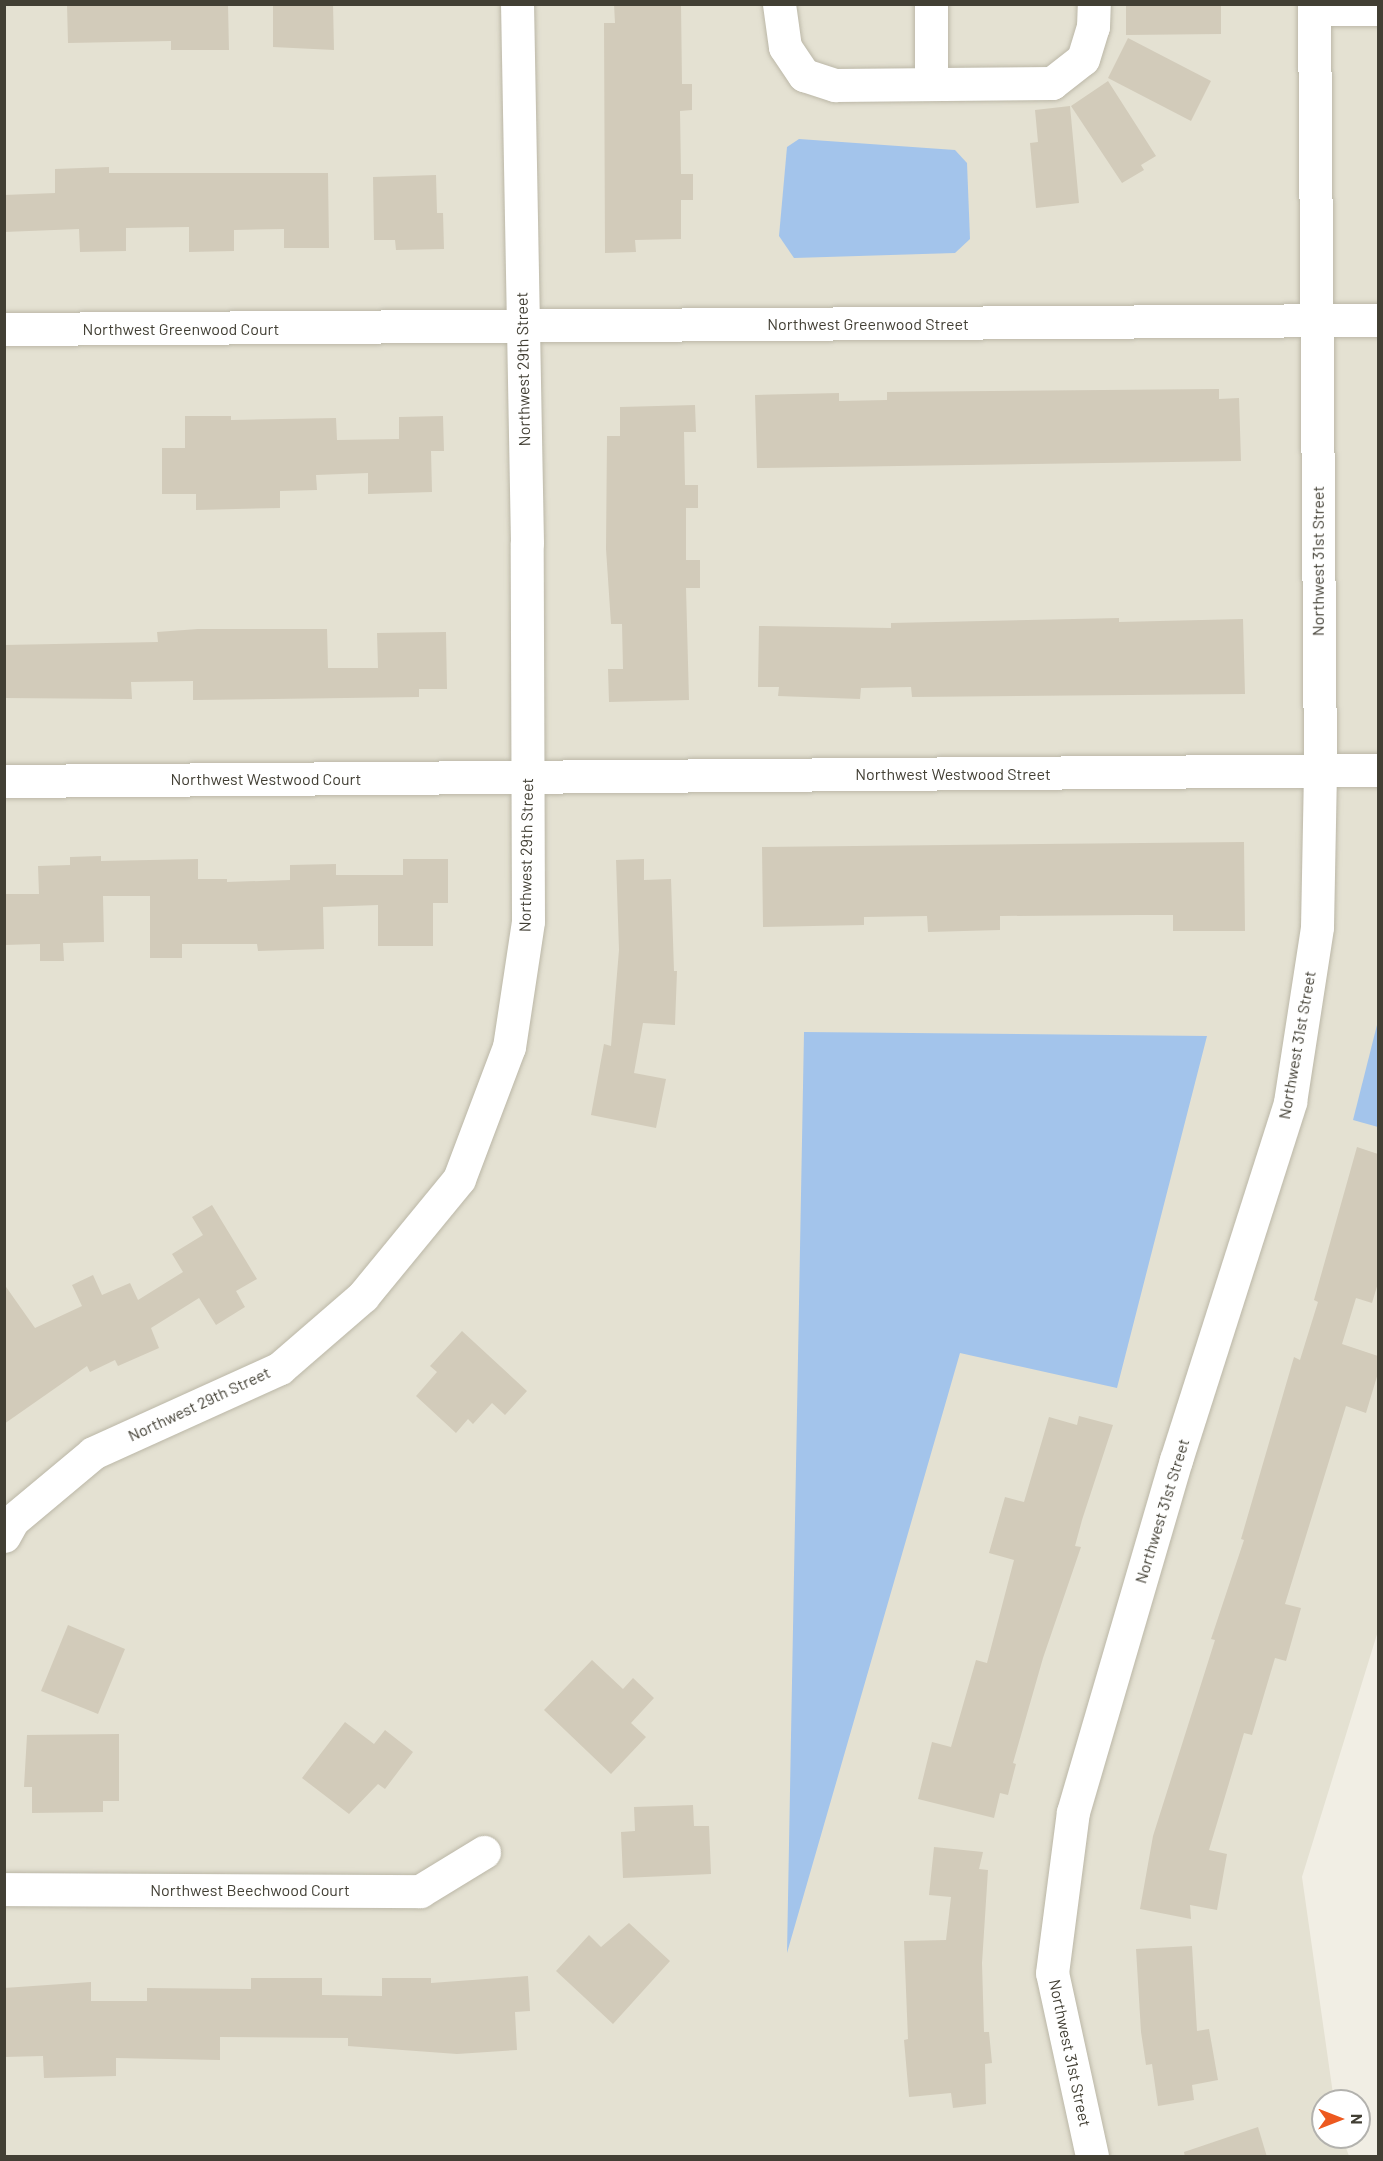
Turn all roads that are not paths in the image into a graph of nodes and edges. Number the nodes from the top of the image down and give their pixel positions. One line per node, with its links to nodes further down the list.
1 (517, 4): 10 (street, Northwest 29th Street)
2 (779, 4): 7 (street)
3 (931, 4): 7 (street)
4 (1094, 4): 7 (street)
5 (1314, 7): 6 (street); 8 (street, Northwest 31st Street)
6 (1378, 9)
7 (931, 84)
8 (1317, 320): 9 (street, Northwest Greenwood Street); 10 (street, Northwest Greenwood Street); 13 (street, Northwest 31st Street)
9 (1378, 320)
10 (521, 327): 11 (street, Northwest Greenwood Street); 15 (street, Northwest 29th Street)
11 (357, 328): 12 (street, Northwest Greenwood Court)
12 (4, 329)
13 (1320, 770): 14 (street, Northwest Westwood Street); 15 (street, Northwest Westwood Street); 20 (street, Northwest 31st Street)
14 (1378, 770)
15 (527, 778): 16 (street, Northwest Westwood Court); 17 (street, Northwest 29th Street)
16 (4, 781)
17 (4, 1536)
18 (484, 1852): 19 (street, Northwest Beechwood Court)
19 (4, 1889)
20 (1092, 2157)

